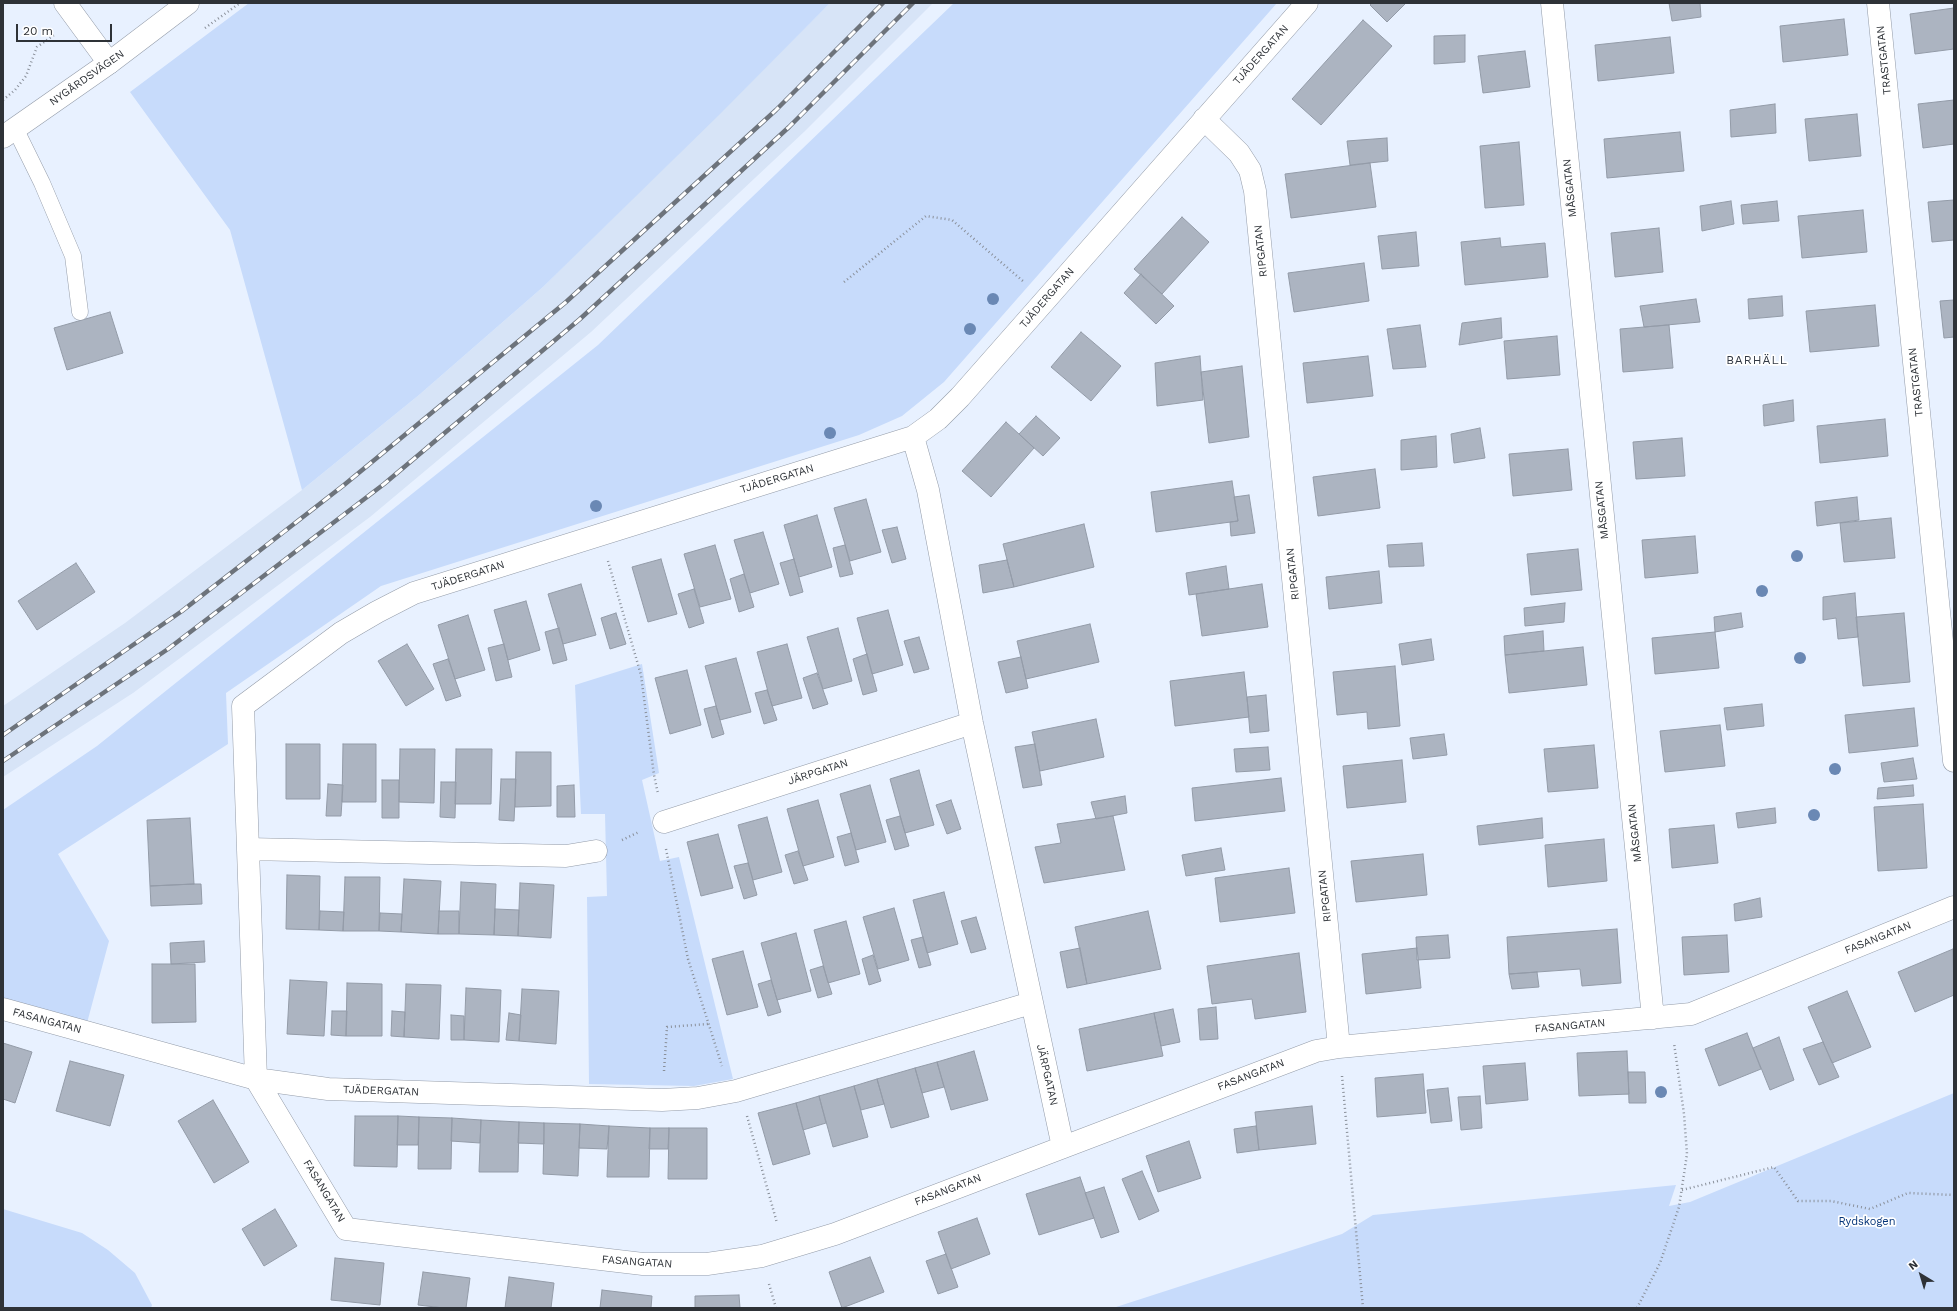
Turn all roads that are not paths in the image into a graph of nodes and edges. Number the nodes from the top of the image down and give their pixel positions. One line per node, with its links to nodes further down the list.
1 (188, 3): 6 (street, NYGÅRDSVÄGEN)
2 (1307, 3): 7 (street, TJÄDERGATAN)
3 (1552, 3): 19 (street, MÅSGATAN)
4 (1878, 3): 12 (street, TRASTGATAN)
5 (71, 11): 6 (street)
6 (109, 63): 8 (street, NYGÅRDSVÄGEN)
7 (1204, 119): 10 (street, TJÄDERGATAN); 20 (street, RIPGATAN)
8 (9, 132): 9 (lane)
9 (80, 312)
10 (913, 437): 11 (street, JÄRPGATAN); 14 (street, TJÄDERGATAN)
11 (972, 723): 13 (street, JÄRPGATAN); 17 (street, JÄRPGATAN)
12 (1954, 761)
13 (664, 822)
14 (248, 849): 15 (street); 21 (street, TJÄDERGATAN)
15 (596, 851)
16 (1954, 907): 19 (street, FASANGATAN)
17 (1031, 1003): 21 (street, TJÄDERGATAN); 22 (street, JÄRPGATAN)
18 (3, 1009): 21 (street, FASANGATAN)
19 (1664, 1017): 20 (street, FASANGATAN)
20 (1339, 1047): 22 (street, FASANGATAN)
21 (256, 1079): 22 (street, FASANGATAN)
22 (1063, 1147)

